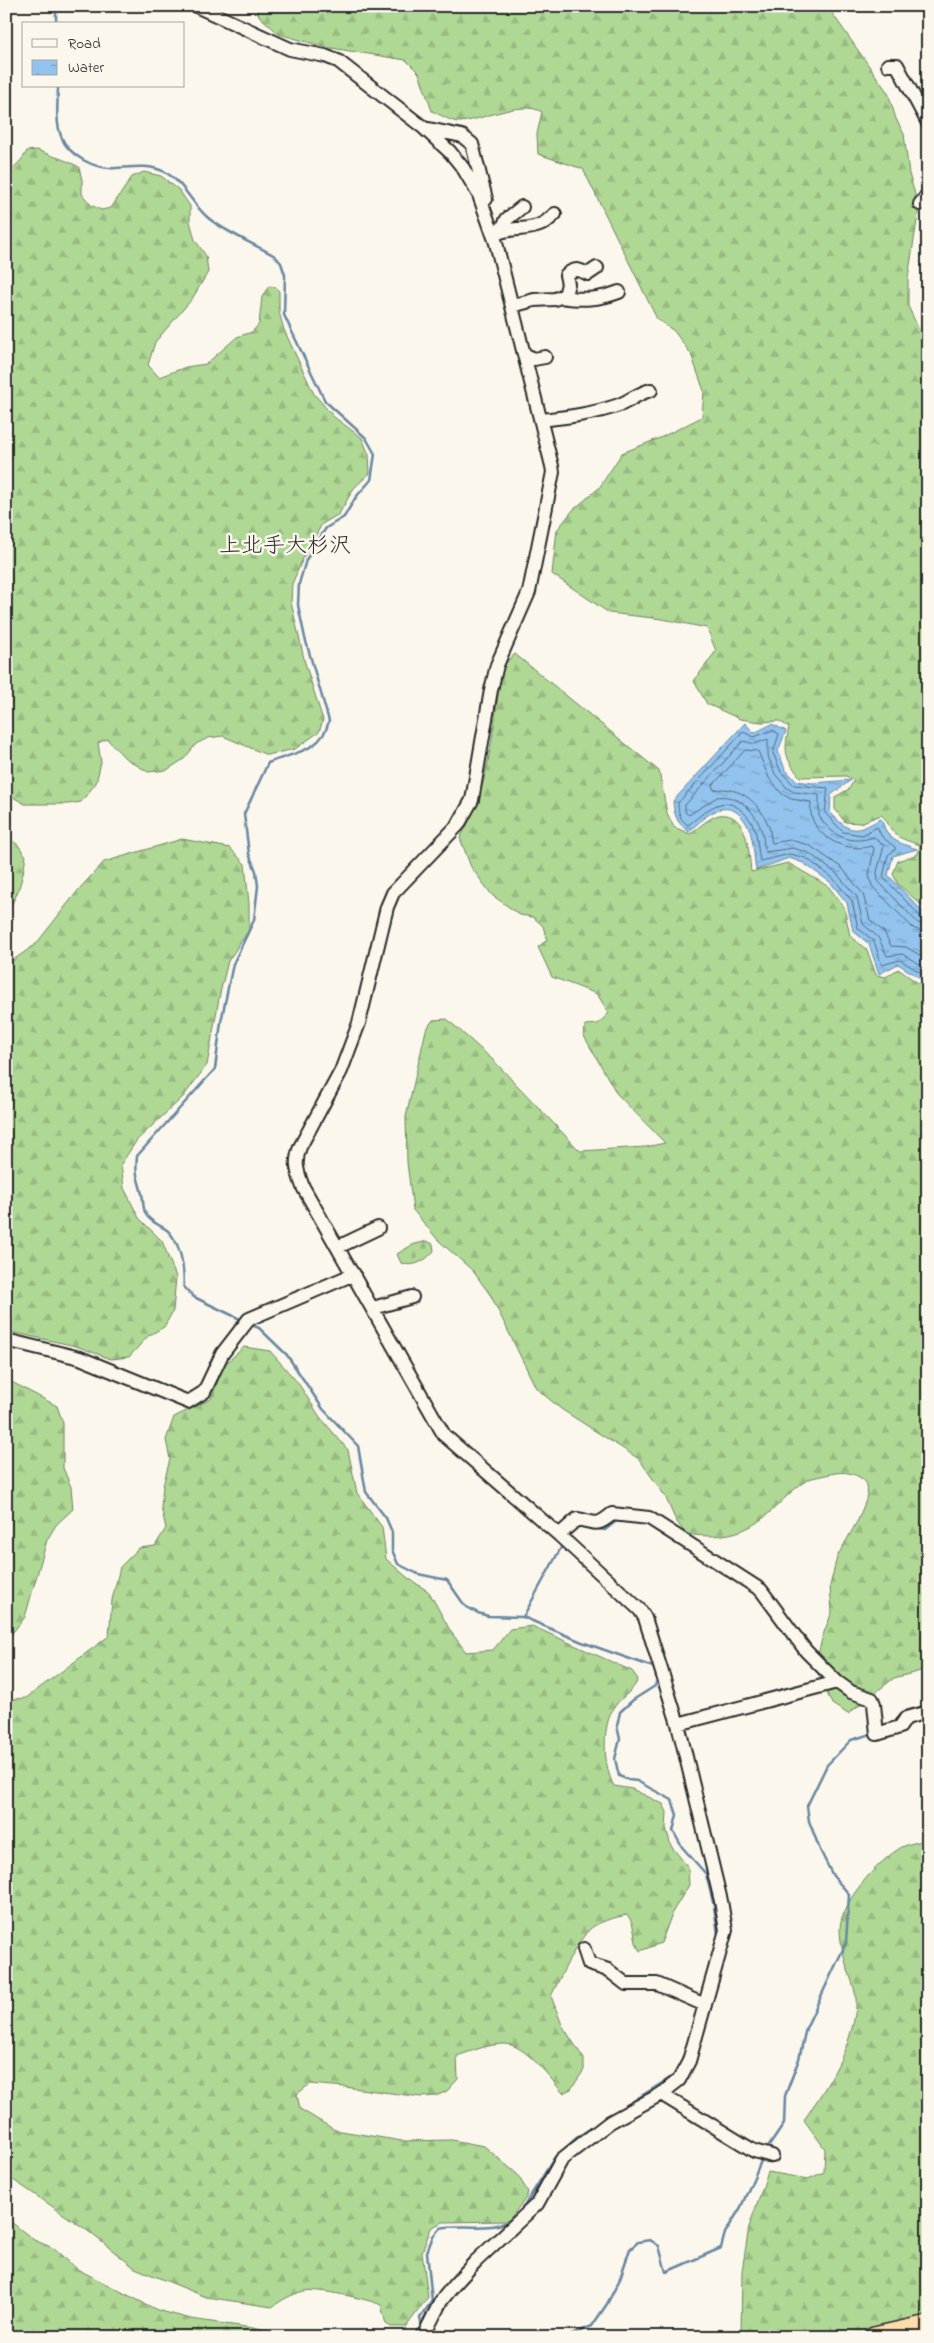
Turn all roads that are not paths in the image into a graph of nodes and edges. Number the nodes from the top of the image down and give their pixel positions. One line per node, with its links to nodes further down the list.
1 (196, 6): 4 (street)
2 (888, 65): 3 (street)
3 (928, 123)
4 (424, 128): 7 (street); 7 (street)
5 (522, 207): 7 (street)
6 (556, 214): 7 (street)
7 (498, 233): 11 (street)
8 (596, 268): 10 (street)
9 (619, 292): 10 (street)
10 (560, 297): 11 (street)
11 (512, 306): 12 (street)
12 (524, 354): 13 (street); 15 (street)
13 (545, 357)
14 (650, 390): 15 (street)
15 (541, 420): 17 (street)
16 (378, 1228): 17 (street)
17 (338, 1246): 18 (street)
18 (354, 1274): 20 (street); 21 (street)
19 (412, 1297): 20 (street)
20 (373, 1308): 22 (street)
21 (6, 1340)
22 (558, 1535): 23 (street); 25 (street)
23 (837, 1682): 24 (street); 25 (street)
24 (928, 1712)
25 (678, 1724): 27 (street)
26 (584, 1950): 27 (street)
27 (702, 2003): 28 (street)
28 (661, 2094): 29 (street); 31 (street)
29 (772, 2156)
30 (928, 2325): 32 (highway)
31 (423, 2334)
32 (874, 2337)

